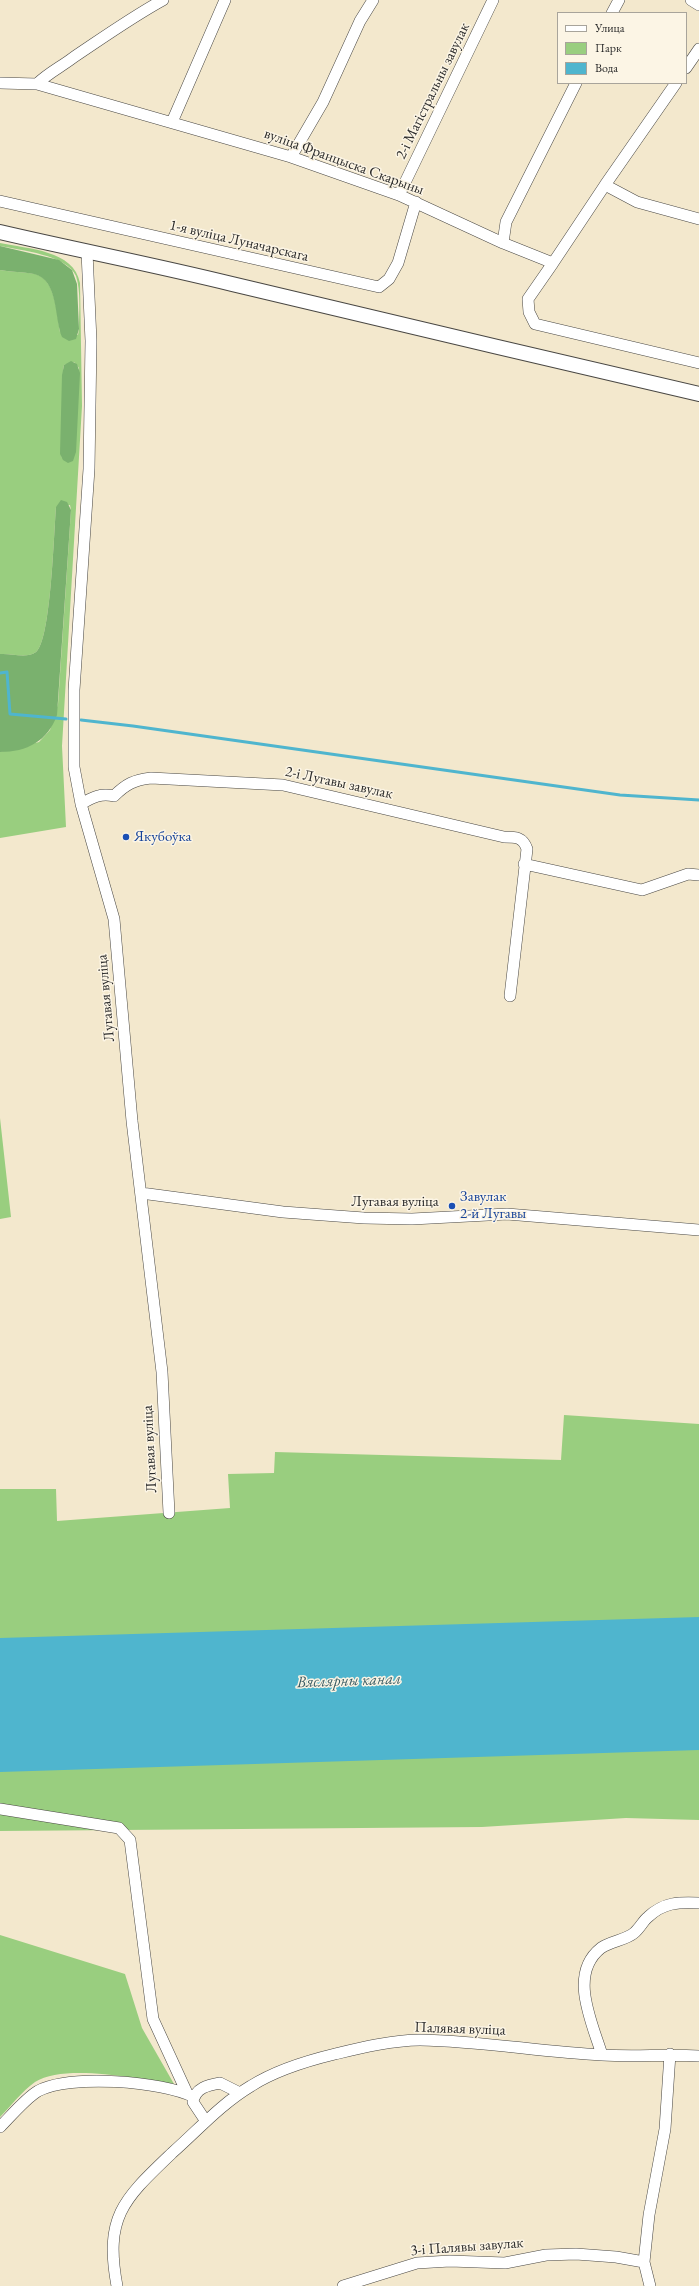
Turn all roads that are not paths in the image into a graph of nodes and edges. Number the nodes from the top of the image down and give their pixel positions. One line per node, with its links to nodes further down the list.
1 (163, 0): 12 (street)
2 (225, 0): 15 (street)
3 (373, 0): 16 (street)
4 (493, 0): 18 (street, 2-і Магістральны завулак)
5 (619, 0): 8 (street)
6 (691, 0): 7 (street)
7 (699, 5)
8 (613, 12)
9 (699, 49): 10 (street)
10 (687, 67)
11 (0, 83): 12 (street, вуліца Францыска Скарыны)
12 (37, 84): 15 (street, вуліца Францыска Скарыны)
13 (575, 84): 23 (street)
14 (675, 84): 17 (street)
15 (172, 122): 16 (street, вуліца Францыска Скарыны)
16 (291, 157): 18 (street, вуліца Францыска Скарыны)
17 (605, 185): 21 (street); 25 (street)
18 (400, 194): 20 (street, вуліца Францыска Скарыны)
19 (0, 201): 20 (street, 1-я вуліца Луначарскага)
20 (416, 202): 23 (street, вуліца Францыска Скарыны)
21 (699, 219)
22 (0, 232): 24 (street)
23 (503, 244): 25 (street, вуліца Францыска Скарыны)
24 (87, 252): 27 (street); 28 (street, Лугавая вуліца)
25 (553, 263): 26 (street)
26 (699, 363)
27 (699, 394)
28 (81, 804): 29 (street, 2-і Лугавы завулак); 32 (street, Лугавая вуліца)
29 (524, 864): 30 (street); 31 (street, 2-і Лугавы завулак)
30 (699, 875)
31 (510, 996)
32 (141, 1193): 33 (street, Лугавая вуліца); 34 (street, Лугавая вуліца)
33 (699, 1230)
34 (169, 1513)
35 (0, 1809): 41 (street)
36 (699, 1903): 38 (street)
37 (670, 2054): 38 (street, Палявая вуліца); 39 (street, Палявая вуліца); 44 (street)
38 (602, 2055): 40 (street, Палявая вуліца)
39 (699, 2056)
40 (240, 2093): 41 (street); 42 (street, Палявая вуліца)
41 (190, 2095): 42 (street); 43 (street)
42 (206, 2120): 45 (street, Палявая вуліца)
43 (0, 2127)
44 (644, 2262): 46 (street, 3-і Палявы завулак); 47 (street)
45 (117, 2286)
46 (343, 2286)
47 (650, 2286)

